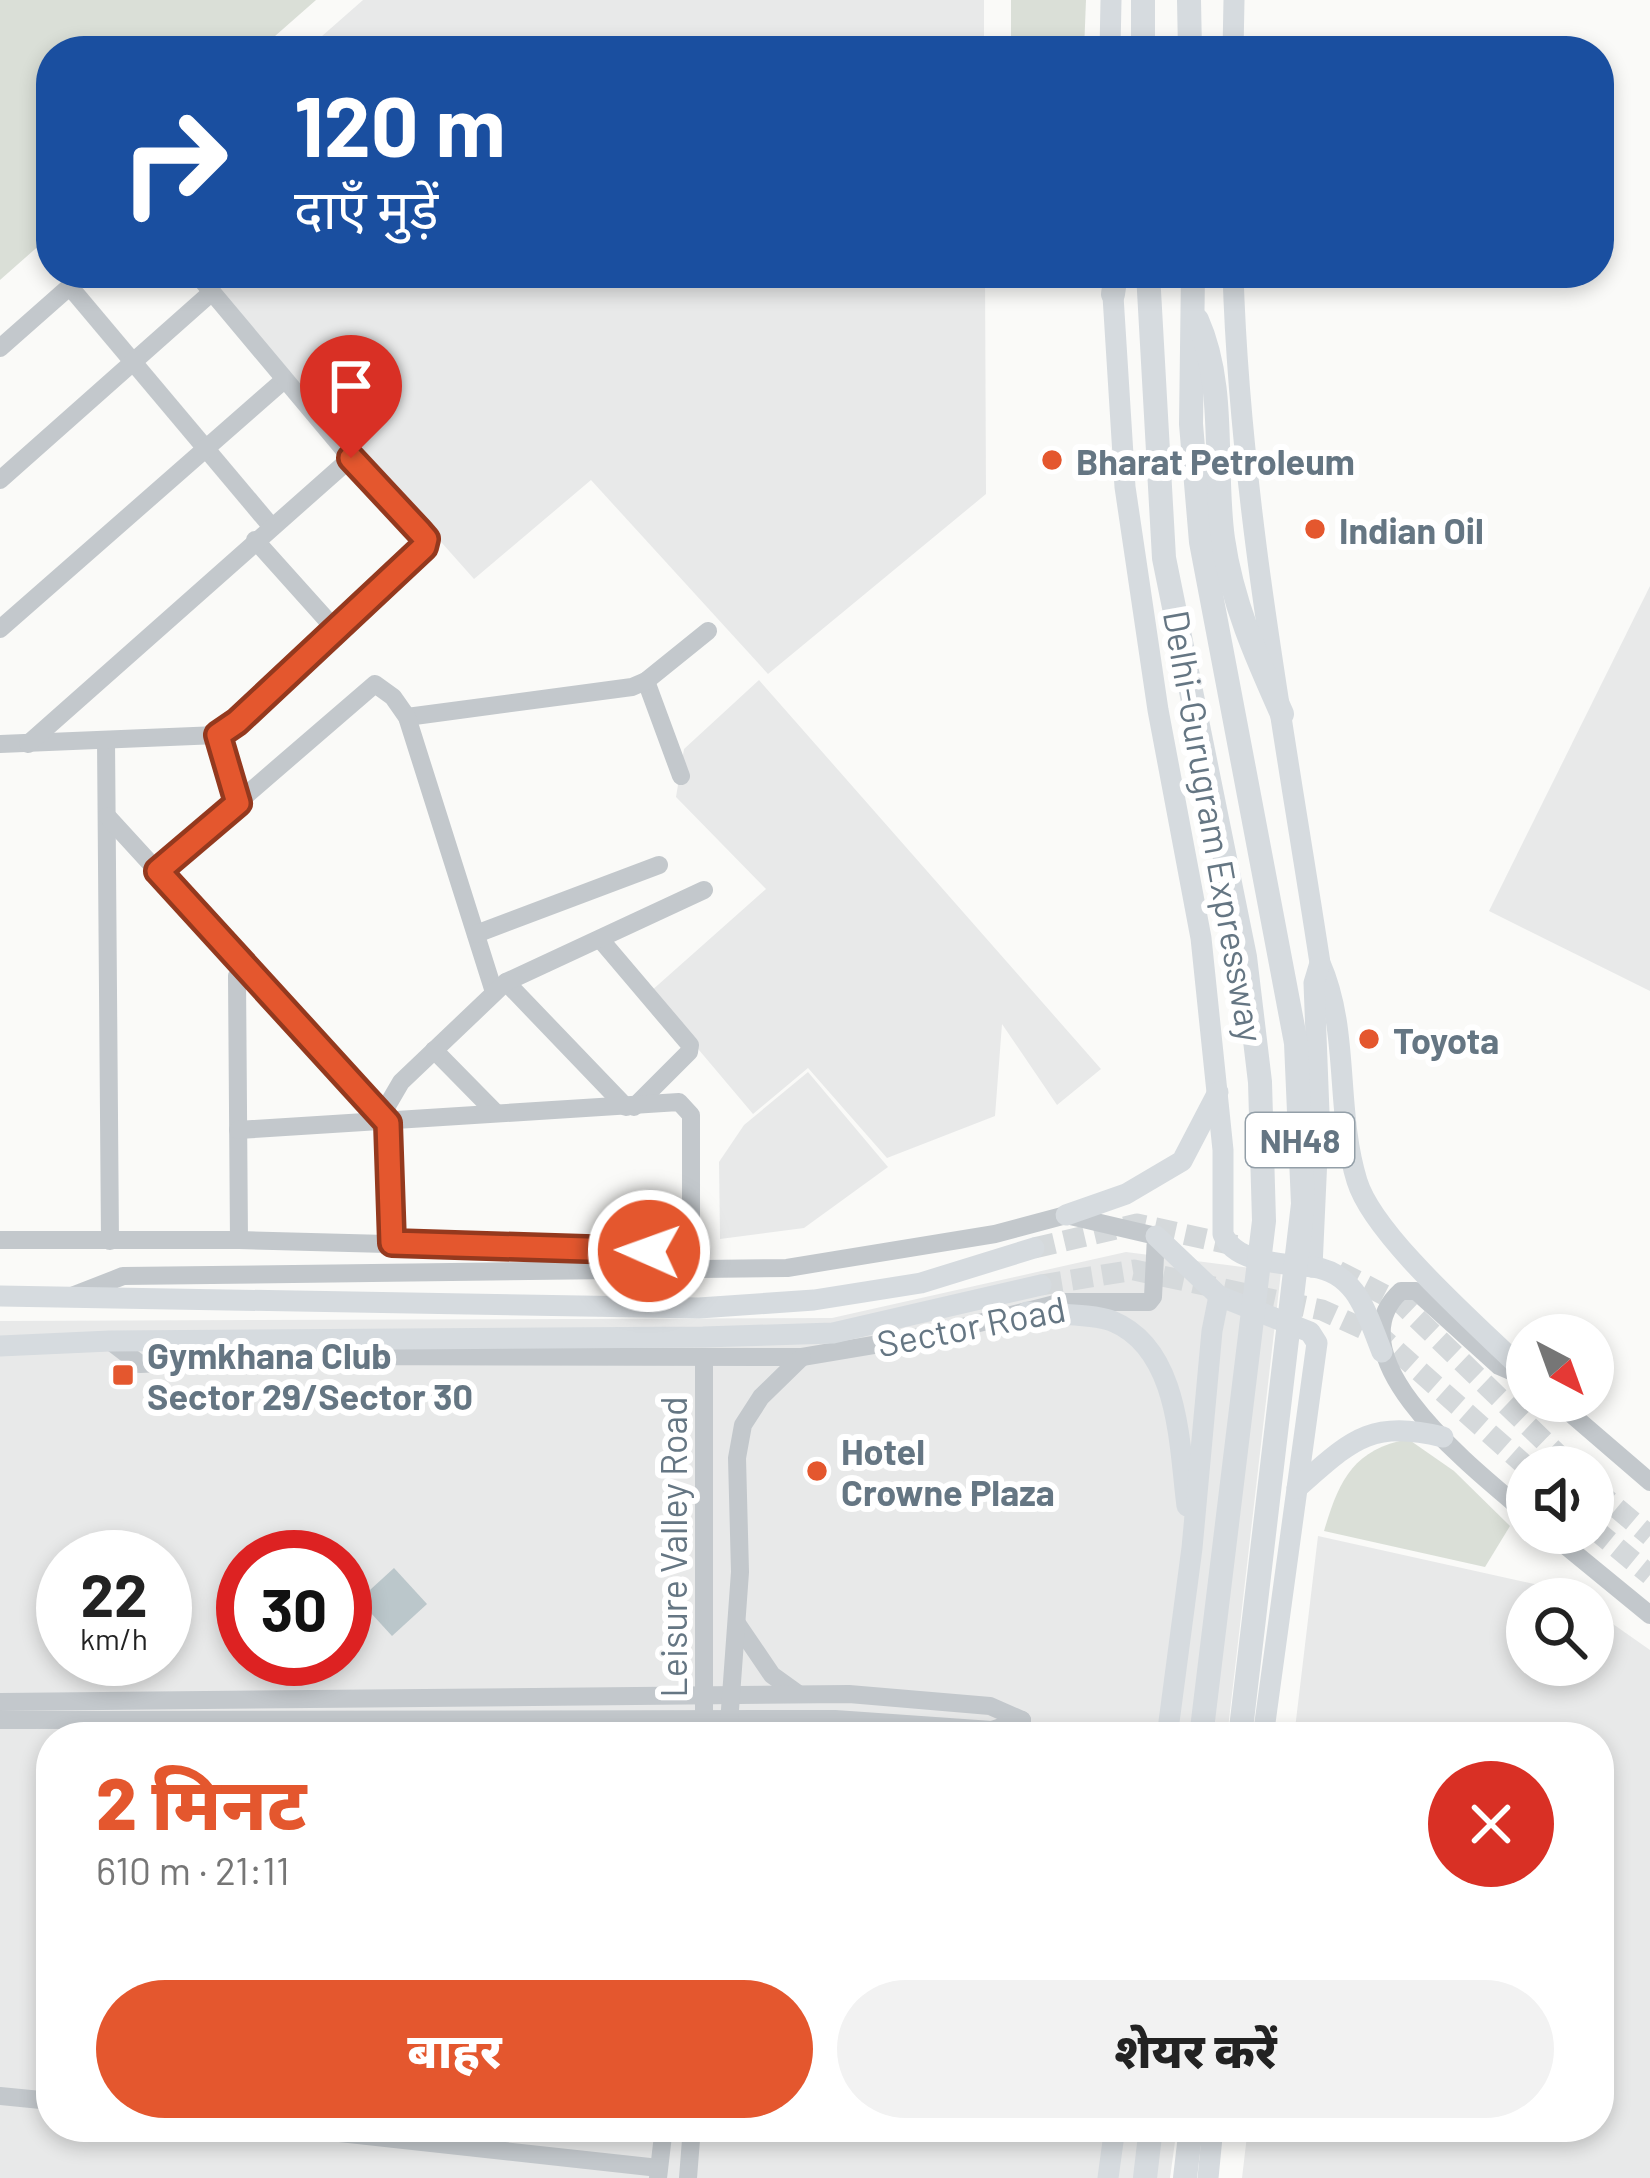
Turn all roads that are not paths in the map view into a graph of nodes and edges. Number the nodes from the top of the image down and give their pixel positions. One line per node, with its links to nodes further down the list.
1 (1111, 0): 5 (main road)
2 (1143, 0): 6 (highway)
3 (1189, 0): 7 (highway)
4 (1234, 0): 8 (main road)
5 (1110, 36)
6 (1143, 36)
7 (1190, 36)
8 (1234, 36)
9 (68, 288): 18 (street)
10 (82, 288): 19 (street)
11 (209, 288): 16 (street)
12 (1113, 288): 48 (main road)
13 (1149, 288): 96 (highway, Delhi-Gurugram Expressway / NH48)
14 (1193, 288): 17 (highway, Delhi-Gurugram Expressway / NH48)
15 (1233, 288): 30 (main road)
16 (212, 292): 19 (street); 20 (street)
17 (1194, 312): 30 (highway); 97 (highway, Delhi-Gurugram Expressway / NH48)
18 (0, 348)
19 (132, 361): 21 (street); 23 (street)
20 (284, 380): 21 (street); 22 (street)
21 (205, 448): 24 (street); 27 (street)
22 (351, 458): 24 (street); 26 (street)
23 (0, 480)
24 (271, 526): 25 (street)
25 (255, 540): 26 (street); 35 (street)
26 (334, 628): 32 (street)
27 (0, 629)
28 (708, 631): 29 (street)
29 (646, 681): 31 (street); 36 (street)
30 (1282, 714): 44 (main road)
31 (407, 717): 37 (street); 42 (street)
32 (218, 735): 33 (street); 37 (street)
33 (106, 740): 35 (street); 38 (street)
34 (0, 744): 35 (street)
35 (28, 744)
36 (681, 776)
37 (238, 803): 40 (street)
38 (107, 816): 40 (street); 57 (street)
39 (659, 865): 42 (street)
40 (158, 871): 51 (street)
41 (704, 890): 43 (street)
42 (476, 934): 46 (street)
43 (600, 938): 46 (street); 49 (street)
44 (1319, 963): 61 (main road); 70 (main road)
45 (237, 976): 52 (street)
46 (500, 987): 47 (street); 49 (street)
47 (434, 1050): 50 (street); 51 (street)
48 (1218, 1092): 53 (main road); 61 (main road)
49 (630, 1107): 50 (street); 60 (street)
50 (496, 1113): 51 (street)
51 (388, 1123): 52 (street); 58 (street)
52 (238, 1130): 56 (street)
53 (1066, 1215): 54 (street); 60 (street)
54 (1156, 1236): 64 (main road); 66 (street, Sector Road)
55 (0, 1240): 57 (street)
56 (239, 1240): 57 (street); 58 (street)
57 (110, 1241)
58 (392, 1243): 60 (street)
59 (1034, 1248): 65 (main road)
60 (691, 1260): 65 (street)
61 (1312, 1267): 69 (main road)
62 (1041, 1285): 67 (main road)
63 (0, 1296): 65 (main road)
64 (1220, 1296): 77 (main road); 79 (main road)
65 (68, 1298)
66 (1027, 1312): 72 (street, Sector Road); 79 (main road)
67 (110, 1340): 68 (main road, Sector Road); 71 (street, Sector Road)
68 (0, 1346)
69 (1382, 1352): 73 (street); 75 (street)
70 (1506, 1354)
71 (704, 1357): 72 (street, Sector Road); 83 (street, Leisure Valley Road)
72 (802, 1357): 82 (street, Leisure Valley Road)
73 (1506, 1368)
74 (1581, 1422): 76 (street)
75 (1443, 1437): 77 (main road); 78 (street)
76 (1650, 1481)
77 (1297, 1488): 98 (main road)
78 (1506, 1495)
79 (1192, 1548): 95 (main road)
80 (1576, 1554): 81 (street)
81 (1650, 1615)
82 (738, 1625): 84 (street); 85 (street, Leisure Valley Road)
83 (706, 1693): 85 (street); 86 (street); 89 (street, Leisure Valley Road)
84 (799, 1694): 85 (street); 94 (street)
85 (732, 1696): 90 (street, Leisure Valley Road)
86 (0, 1702)
87 (783, 1719): 91 (street); 92 (street); 93 (street)
88 (0, 1720): 99 (street)
89 (705, 1722)
90 (730, 1722)
91 (765, 1722)
92 (779, 1722)
93 (878, 1722)
94 (1016, 1722)
95 (1169, 1722)
96 (1203, 1722)
97 (1242, 1722)
98 (1264, 1722)
99 (36, 1723)
100 (0, 2096): 101 (street)
101 (36, 2100)
102 (407, 2142): 109 (street)
103 (662, 2142): 109 (street)
104 (691, 2142): 111 (street)
105 (1113, 2142): 112 (main road)
106 (1147, 2142): 110 (highway)
107 (1189, 2142): 113 (highway)
108 (1212, 2142): 114 (main road)
109 (659, 2173)
110 (1139, 2174)
111 (688, 2178)
112 (1108, 2178)
113 (1185, 2178)
114 (1208, 2178)

